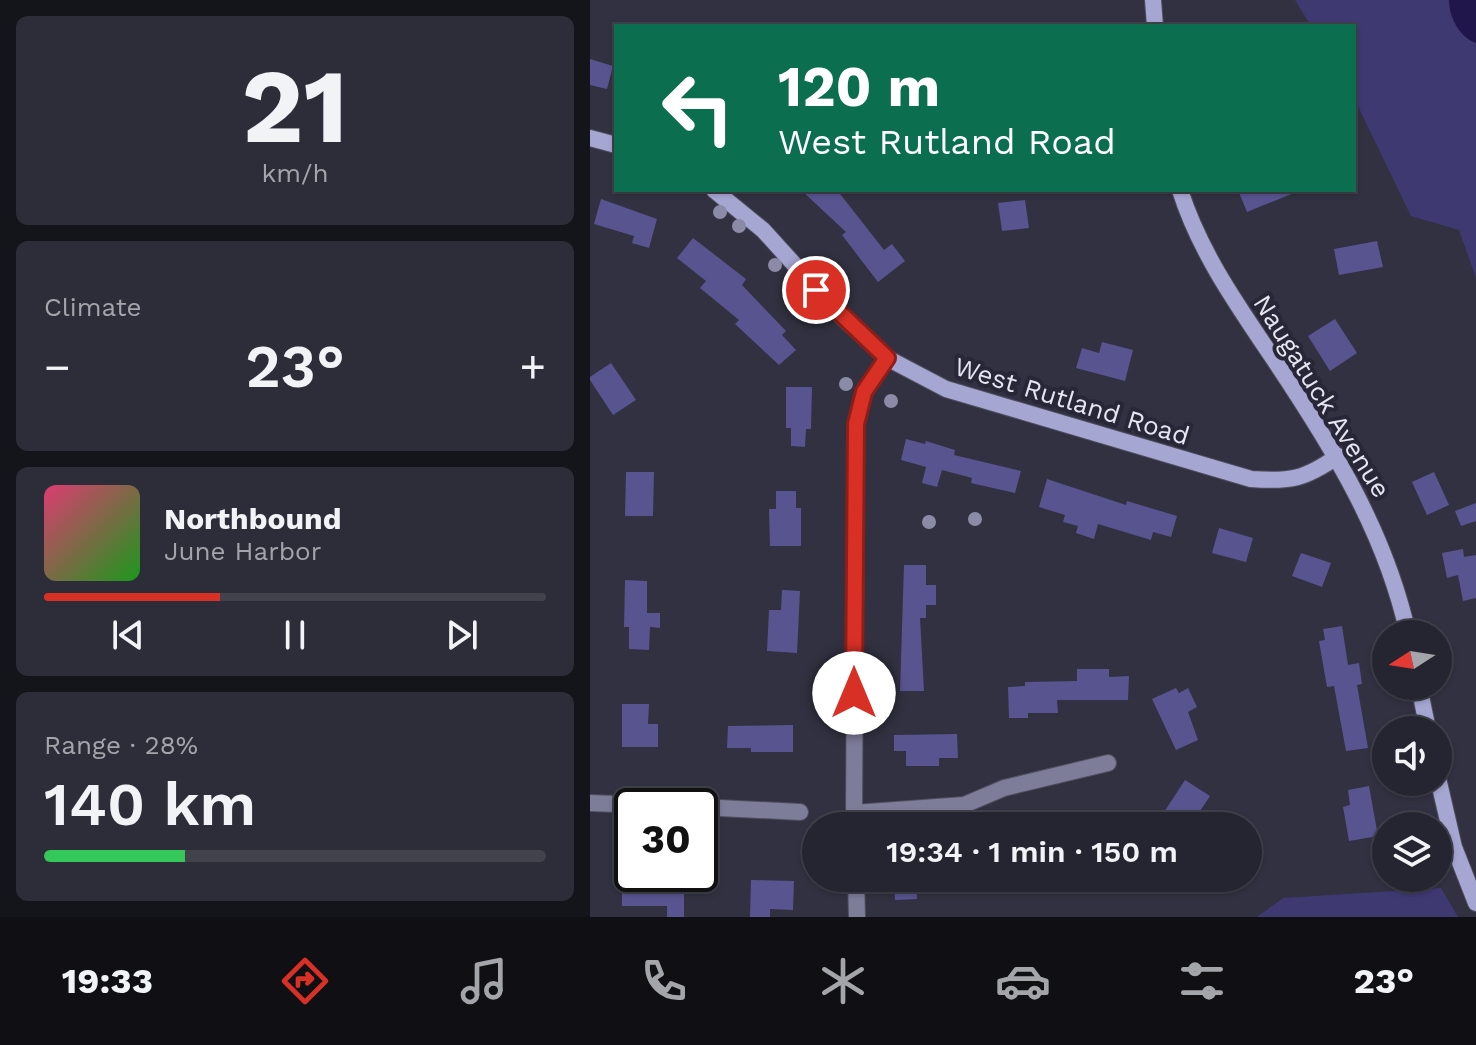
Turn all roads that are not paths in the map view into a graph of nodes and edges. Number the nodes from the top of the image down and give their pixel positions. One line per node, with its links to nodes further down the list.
1 (1153, 0): 2 (main road)
2 (1155, 24)
3 (590, 138): 4 (main road)
4 (614, 144)
5 (716, 192): 7 (main road, West Rutland Road)
6 (1181, 192): 8 (main road, Naugatuck Avenue)
7 (887, 358): 8 (main road, West Rutland Road); 16 (street)
8 (1338, 456): 9 (main road, Naugatuck Avenue)
9 (1404, 620)
10 (1108, 763): 17 (street)
11 (1442, 796): 19 (main road)
12 (590, 803): 13 (street)
13 (614, 804)
14 (718, 808): 15 (street)
15 (800, 812)
16 (854, 812)
17 (913, 812)
18 (856, 892): 20 (street)
19 (1476, 903)
20 (857, 917)

